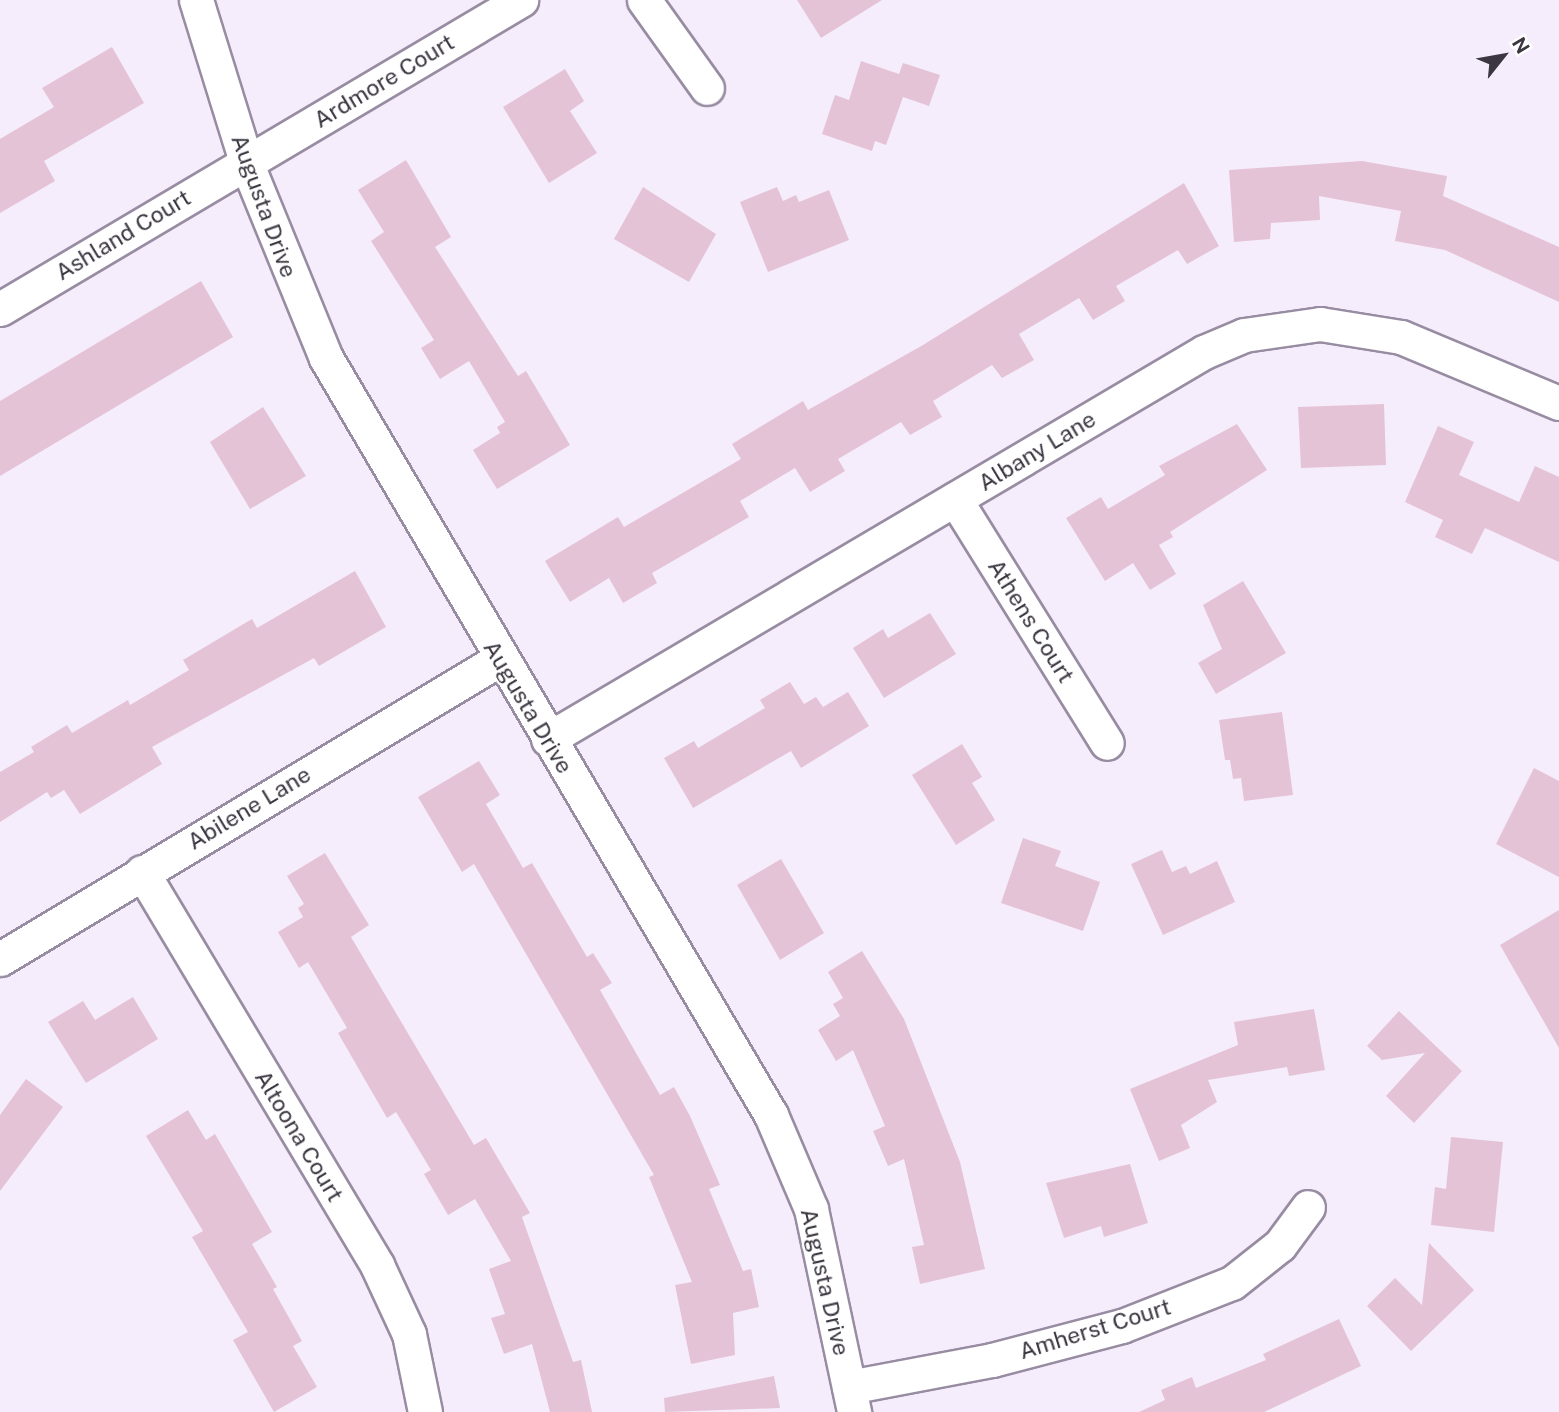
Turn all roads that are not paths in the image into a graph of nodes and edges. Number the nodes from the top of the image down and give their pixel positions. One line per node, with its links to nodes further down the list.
1 (196, 0): 5 (street, Augusta Drive)
2 (522, 0): 5 (street, Ardmore Court)
3 (644, 0): 4 (street)
4 (707, 88)
5 (246, 162): 6 (street, Ashland Court); 9 (street, Augusta Drive)
6 (0, 309)
7 (1559, 403): 8 (street, Albany Lane)
8 (956, 499): 10 (street, Albany Lane); 11 (street, Athens Court)
9 (500, 659): 10 (street, Augusta Drive); 12 (street, Abilene Lane)
10 (548, 739): 15 (street, Augusta Drive)
11 (1107, 743)
12 (142, 872): 13 (street, Abilene Lane); 16 (street, Altoona Court)
13 (0, 959)
14 (1308, 1207): 15 (street, Amherst Court)
15 (852, 1399)
16 (425, 1412)

